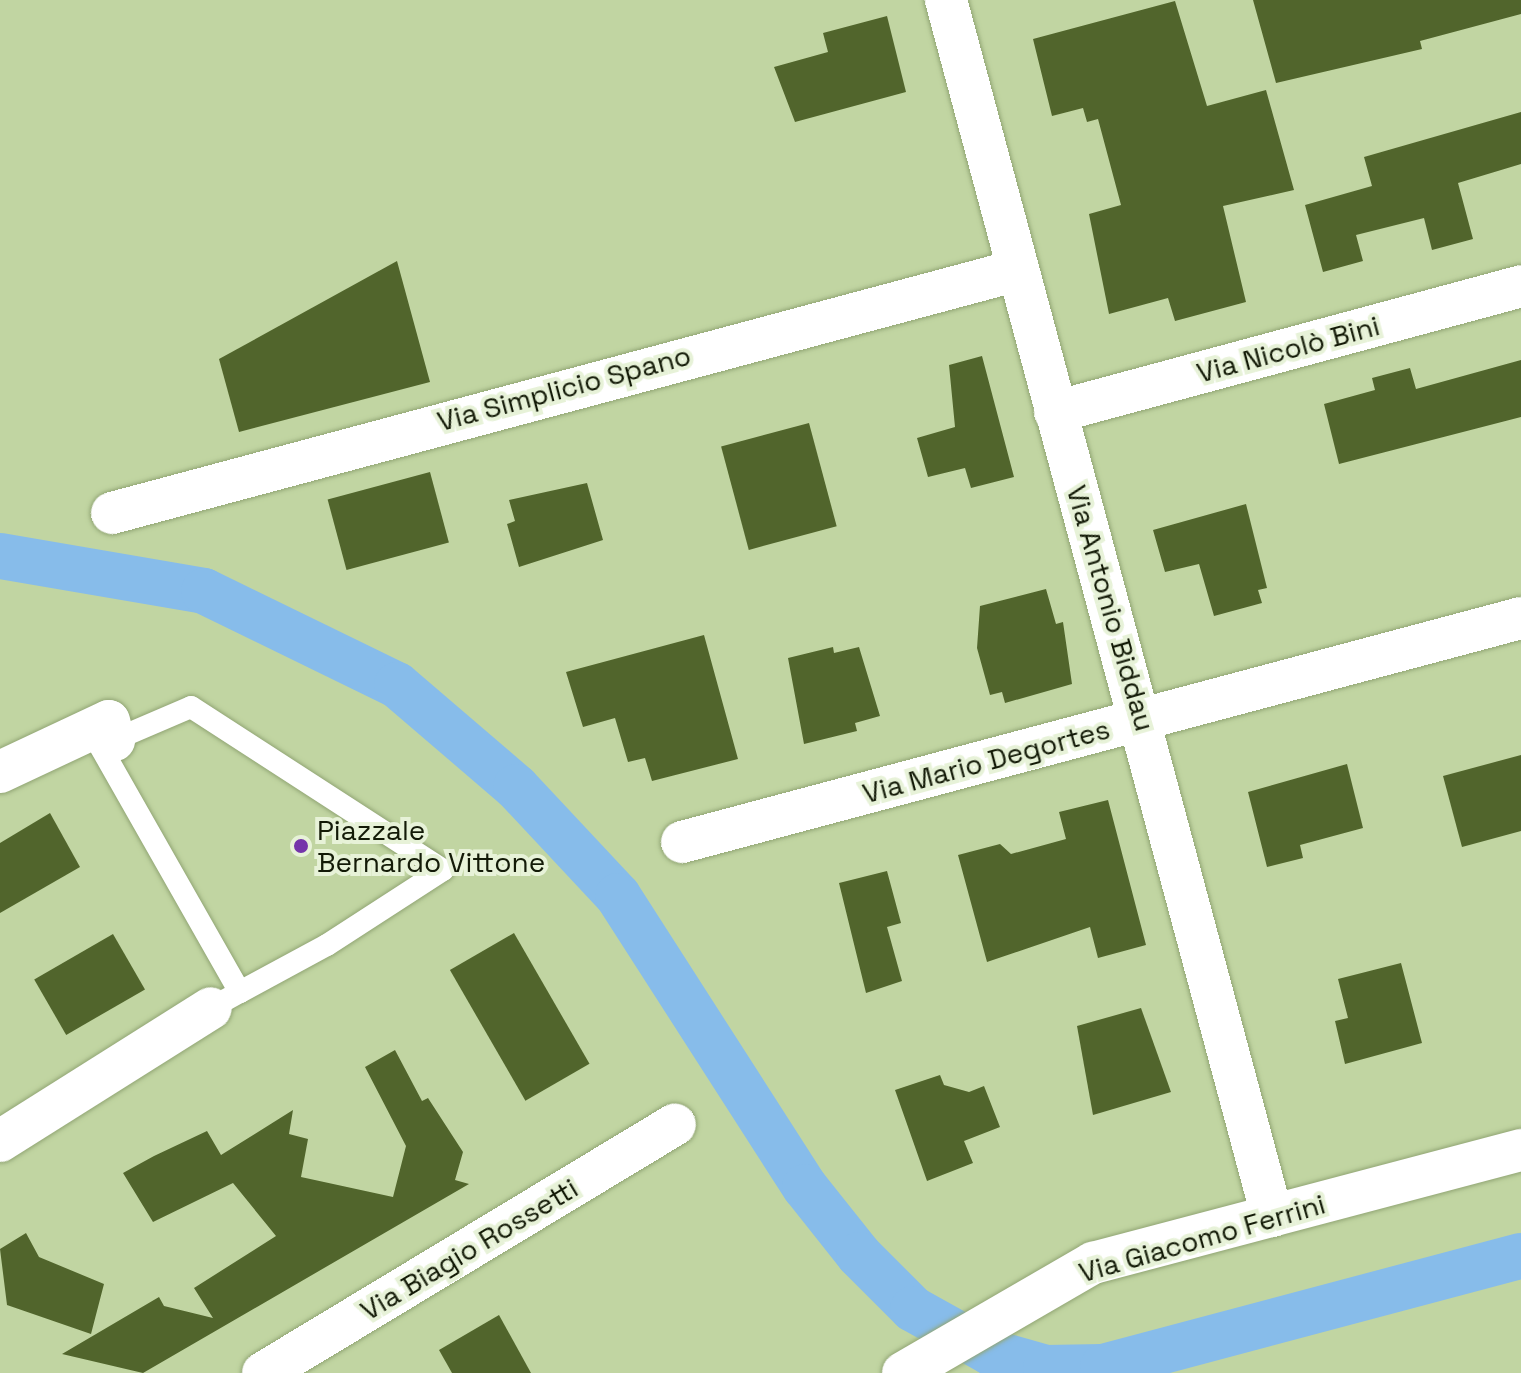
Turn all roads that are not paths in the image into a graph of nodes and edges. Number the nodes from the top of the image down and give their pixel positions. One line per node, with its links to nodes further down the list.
1 (946, 0): 2 (street, Via Antonio Biddau)
2 (1018, 270): 4 (street, Via Antonio Biddau); 5 (street, Via Simplicio Spano)
3 (1521, 286): 4 (street, Via Nicolò Bini)
4 (1055, 412): 7 (street, Via Antonio Biddau)
5 (112, 513)
6 (1521, 618): 7 (street, Via Mario Degortes)
7 (1144, 720): 10 (street, Via Mario Degortes); 15 (street, Via Antonio Biddau)
8 (114, 740): 9 (street); 11 (lane); 11 (lane)
9 (0, 772)
10 (682, 842)
11 (225, 1000): 13 (street)
12 (675, 1124): 17 (street, Via Biagio Rossetti)
13 (0, 1141)
14 (1521, 1150): 15 (street, Via Giacomo Ferrini)
15 (1272, 1216): 16 (street, Via Giacomo Ferrini)
16 (905, 1372)
17 (263, 1373)

